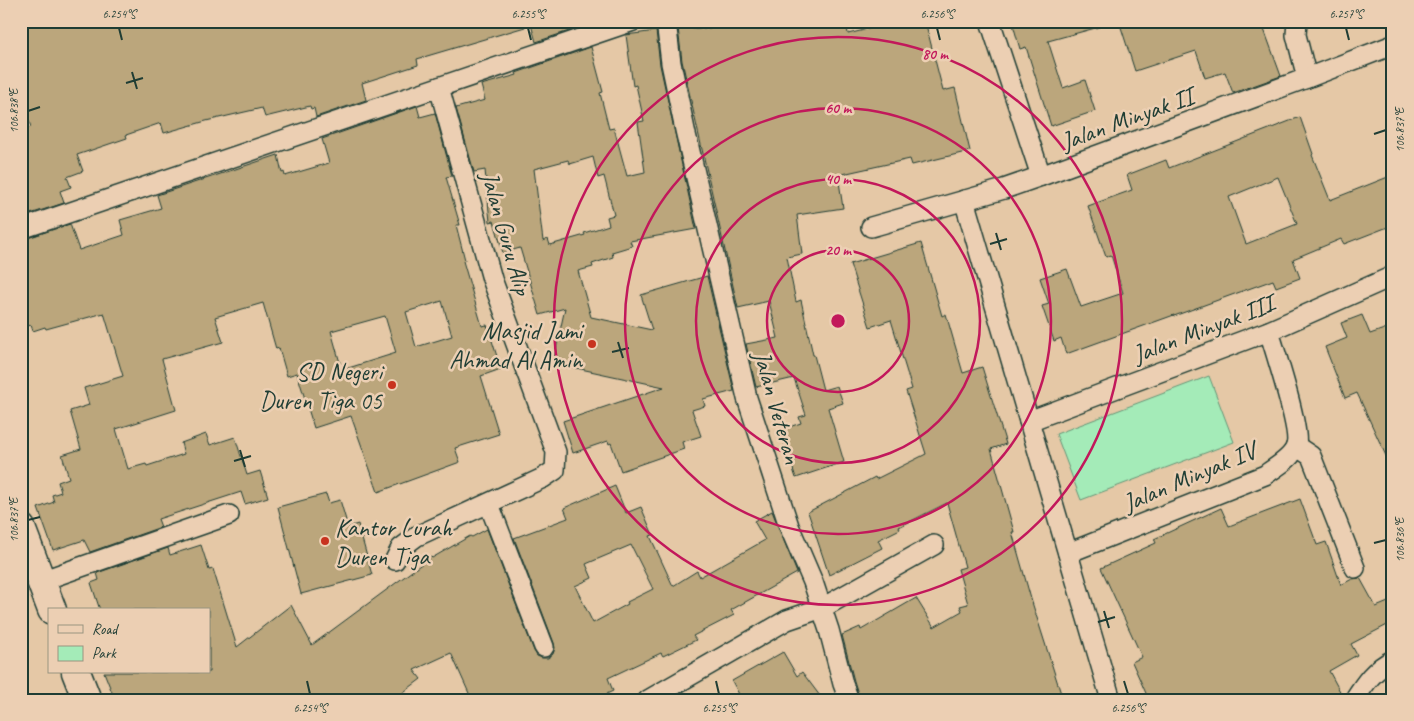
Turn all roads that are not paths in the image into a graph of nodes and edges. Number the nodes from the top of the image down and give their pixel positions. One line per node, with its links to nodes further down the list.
1 (633, 21): 7 (street)
2 (666, 21): 25 (street, Jalan Veteran)
3 (990, 21): 8 (street)
4 (1297, 21): 6 (street)
5 (1393, 45): 6 (street, Jalan Minyak II)
6 (1307, 78): 8 (street, Jalan Minyak II)
7 (440, 87): 11 (street); 16 (street, Jalan Guru Alip)
8 (1041, 176): 9 (street, Jalan Minyak II)
9 (964, 200): 10 (street, Jalan Minyak II); 14 (street)
10 (871, 227)
11 (21, 229)
12 (1393, 276): 13 (street, Jalan Minyak III)
13 (1269, 331): 14 (street, Jalan Minyak III); 15 (street)
14 (1030, 421): 20 (street)
15 (1296, 446): 20 (street, Jalan Minyak IV); 22 (street)
16 (489, 504): 21 (street, Jalan Guru Alip); 26 (street)
17 (229, 515): 23 (street)
18 (21, 528): 23 (main road)
19 (934, 545): 25 (street)
20 (1068, 553): 32 (street)
21 (395, 560)
22 (1355, 568)
23 (41, 580): 24 (main road)
24 (51, 608)
25 (822, 608): 30 (street); 31 (street, Jalan Veteran)
26 (544, 647)
27 (1393, 660): 33 (street)
28 (77, 674): 29 (main road)
29 (87, 700)
30 (648, 700)
31 (849, 700)
32 (1111, 700)
33 (1354, 700)

